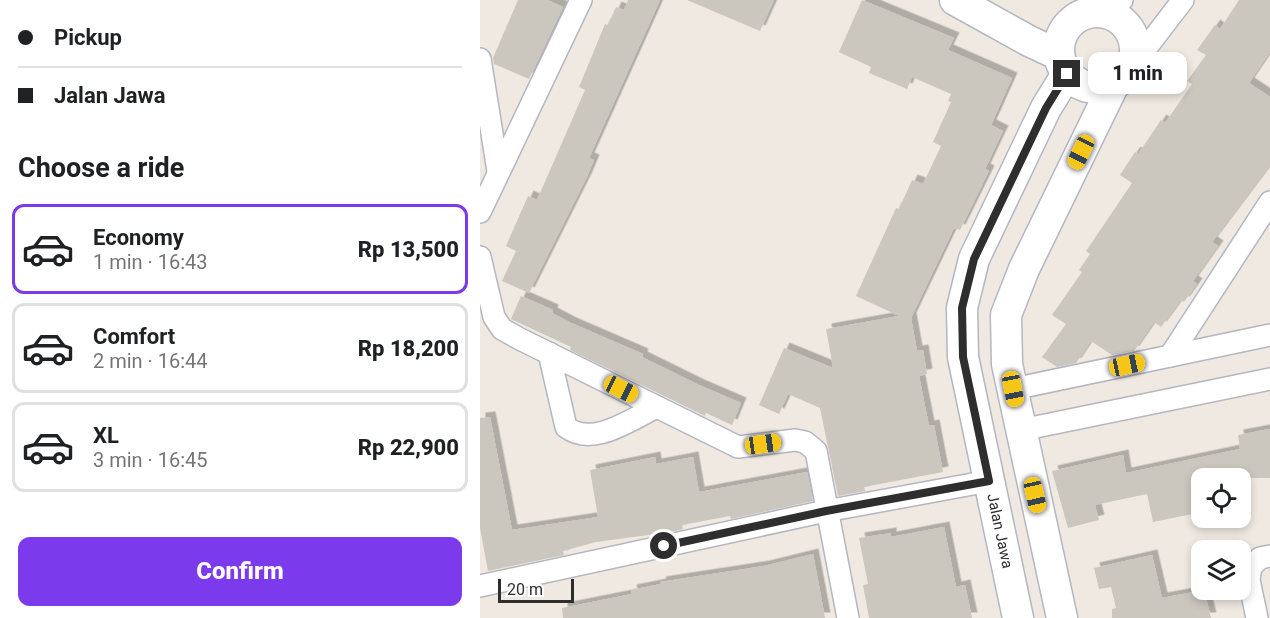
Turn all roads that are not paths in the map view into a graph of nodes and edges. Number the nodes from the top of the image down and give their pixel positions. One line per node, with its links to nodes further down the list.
1 (580, 0): 9 (street)
2 (955, 0): 7 (main road)
3 (1065, 0): 5 (main road)
4 (1183, 0): 8 (street)
5 (1108, 9): 7 (main road); 8 (main road)
6 (480, 59): 9 (street)
7 (1063, 64): 8 (main road); 21 (main road, Jalan Jawa)
8 (1122, 77): 18 (main road)
9 (498, 171): 11 (street)
10 (1270, 202): 12 (street)
11 (480, 212)
12 (1264, 228): 16 (street)
13 (480, 257): 15 (street)
14 (1270, 335): 16 (street)
15 (549, 353): 19 (street); 19 (street)
16 (1170, 356): 18 (street)
17 (1270, 379): 20 (street)
18 (1013, 389): 20 (main road)
19 (657, 407): 22 (street)
20 (1021, 430): 24 (main road)
21 (989, 481): 22 (street); 26 (main road, Jalan Jawa)
22 (826, 511): 25 (street); 27 (street)
23 (1270, 556): 29 (street)
24 (1054, 581): 26 (main road); 28 (main road)
25 (480, 586)
26 (1015, 604)
27 (848, 618)
28 (1062, 618)
29 (1257, 618)

